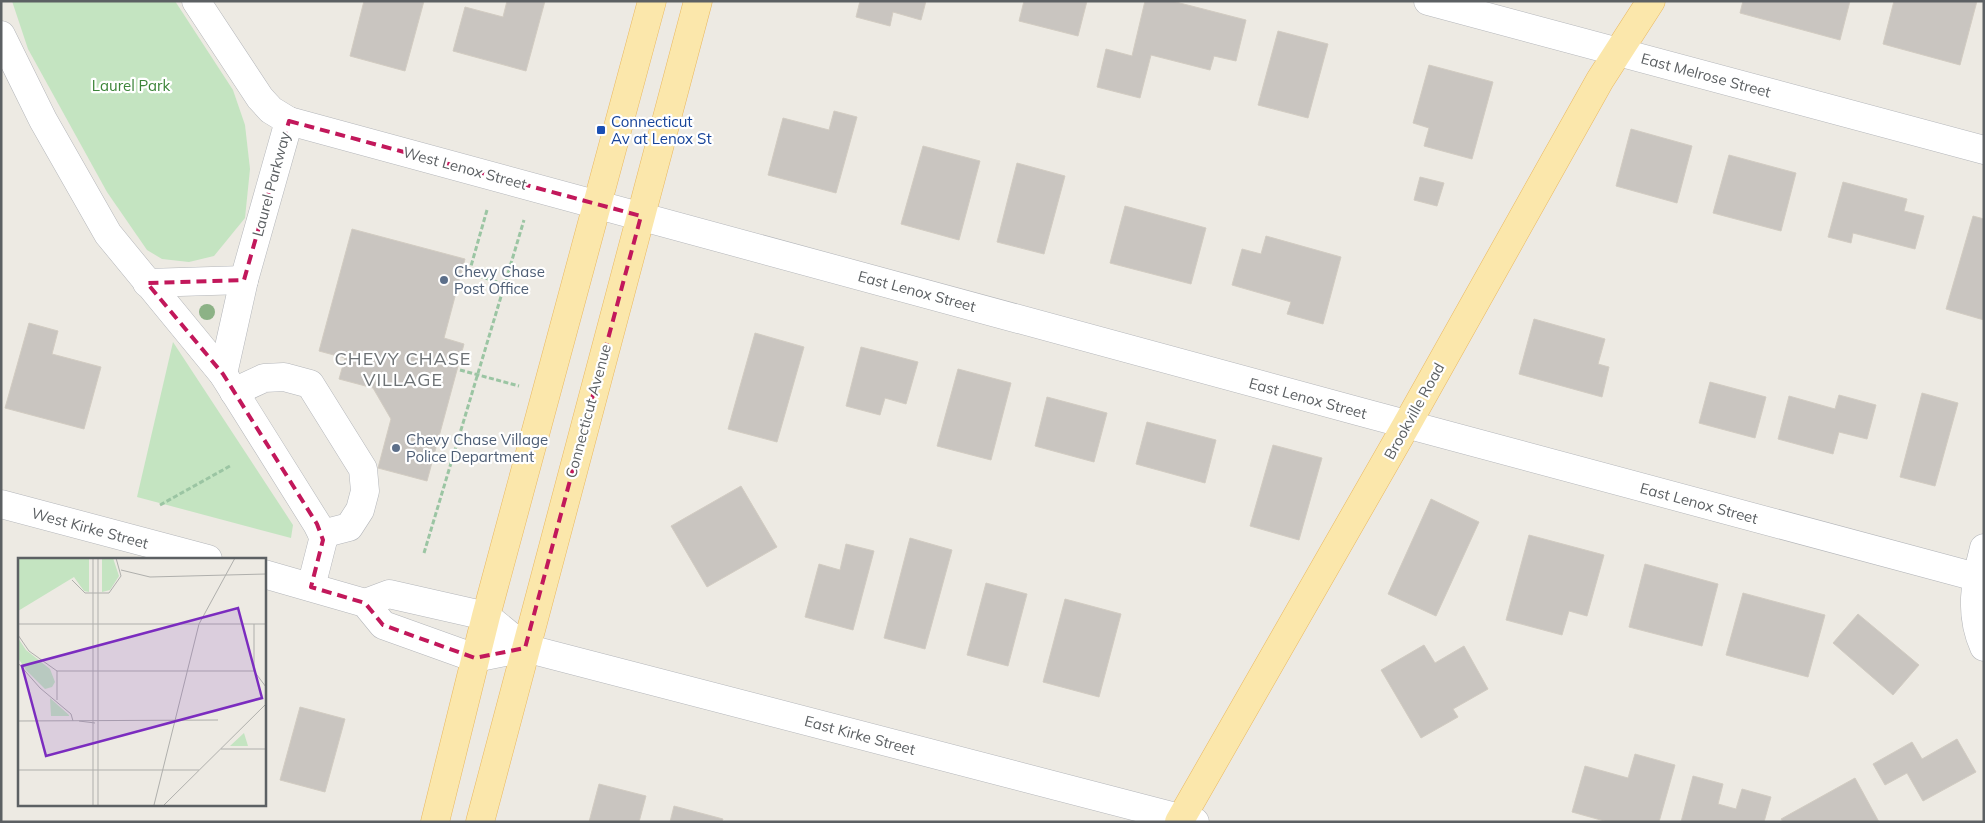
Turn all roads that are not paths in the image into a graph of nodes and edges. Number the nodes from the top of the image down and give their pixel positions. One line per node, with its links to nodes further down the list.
1 (196, 1): 8 (street, Laurel Parkway)
2 (652, 1): 10 (main road)
3 (698, 1): 11 (main road, Connecticut Avenue)
4 (1428, 1): 7 (street, East Melrose Street)
5 (1651, 1): 7 (main road, Brookville Road)
6 (2, 40): 13 (street)
7 (1618, 52): 9 (street, East Melrose Street); 15 (main road, Brookville Road)
8 (289, 121): 10 (street, West Lenox Street); 12 (street, Laurel Parkway)
9 (1984, 150)
10 (597, 203): 11 (street, West Lenox Street); 24 (main road)
11 (640, 216): 15 (street, East Lenox Street); 26 (main road, Connecticut Avenue)
12 (244, 280): 13 (street); 14 (street, Laurel Parkway)
13 (147, 283): 14 (street)
14 (229, 383): 17 (street); 17 (street)
15 (1406, 424): 21 (street, East Lenox Street); 28 (main road, Brookville Road)
16 (1, 504): 19 (street, West Kirke Street)
17 (322, 534): 22 (street)
18 (1984, 548): 21 (street)
19 (204, 558)
20 (265, 574): 22 (street)
21 (1976, 576): 25 (street)
22 (311, 587): 23 (street)
23 (365, 603): 24 (street); 27 (street)
24 (486, 616): 26 (street); 27 (main road)
25 (1984, 647)
26 (525, 648): 27 (street); 28 (street, East Kirke Street); 30 (main road, Connecticut Avenue)
27 (476, 658): 29 (main road)
28 (1185, 820)
29 (435, 822)
30 (480, 822)

